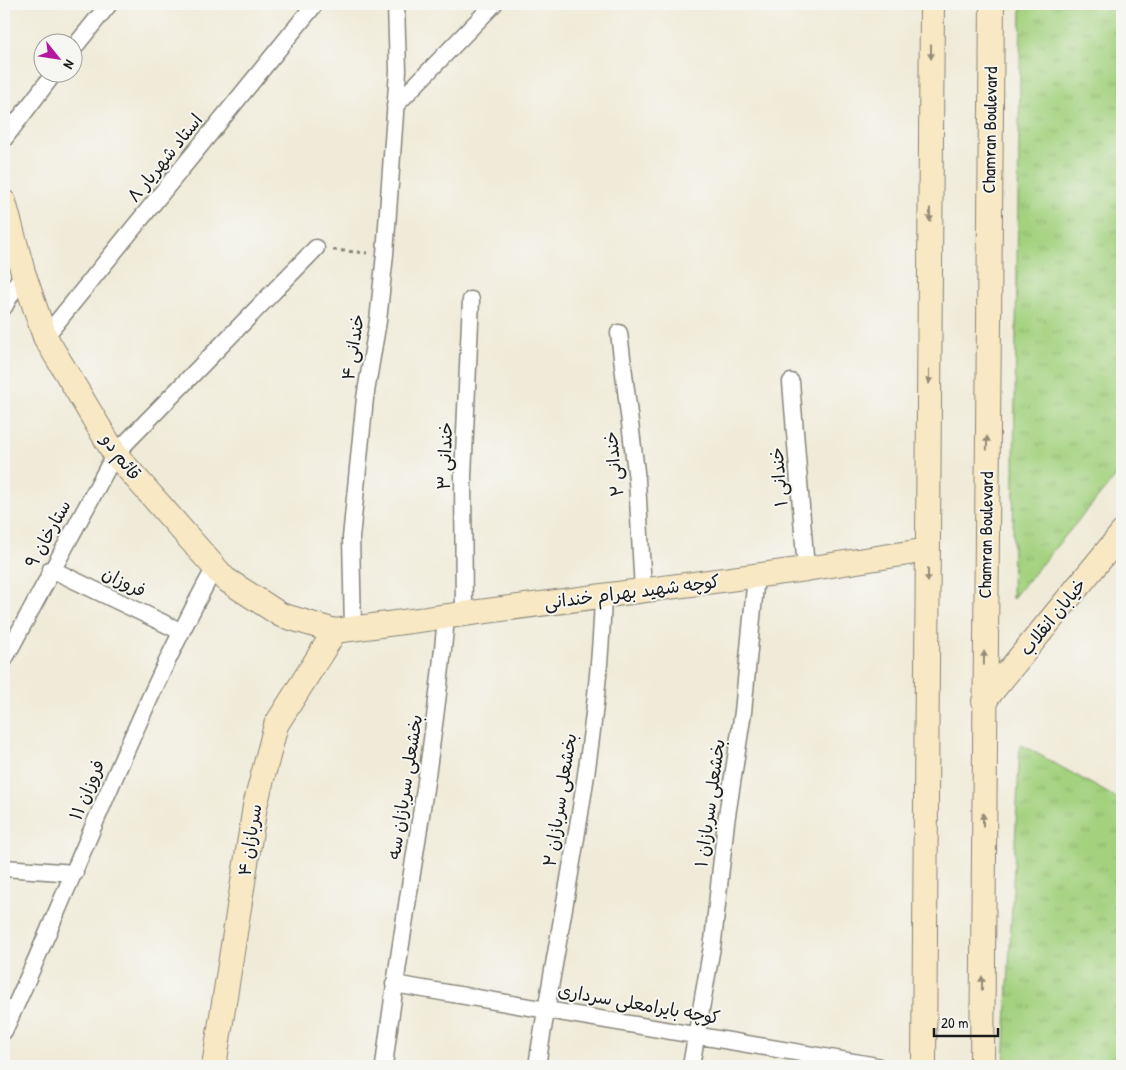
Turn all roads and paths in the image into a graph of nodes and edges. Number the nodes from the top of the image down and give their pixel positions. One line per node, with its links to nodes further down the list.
1 (109, 4): 7 (street)
2 (316, 4): 19 (street, استاد شهریار ۸)
3 (396, 4): 9 (street, خندانی ۴)
4 (494, 4): 9 (street)
5 (932, 4): 23 (main road, one-way to 23)
6 (992, 4): 34 (main road, Chamran Boulevard, one-way to 6)
7 (82, 38)
8 (47, 82): 10 (street)
9 (396, 106): 14 (street, خندانی ۴)
10 (4, 139)
11 (4, 202): 12 (main road, قائم دو)
12 (8, 234): 15 (main road, قائم دو)
13 (316, 248): 14 (path); 21 (street, ۹ ستارخان)
14 (385, 254): 31 (street, خندانی ۴)
15 (23, 272): 17 (street); 19 (main road, قائم دو)
16 (471, 300): 30 (street, خندانی ۳)
17 (4, 307)
18 (619, 333): 28 (street, خندانی ۲)
19 (45, 337): 21 (main road, قائم دو)
20 (791, 382): 26 (street, خندانی ۱)
21 (115, 454): 24 (main road, قائم دو); 25 (street, ۹ ستارخان)
22 (1122, 533): 34 (main road, خیابان انقلاب)
23 (928, 550): 26 (main road, کوچه شهید بهرام خندانی); 46 (main road, one-way to 46)
24 (214, 569): 31 (main road, قائم دو); 32 (street, ۱۱ فروزان)
25 (51, 570): 32 (street, فروزان); 33 (street, ۹ ستارخان)
26 (806, 570): 27 (main road, کوچه شهید بهرام خندانی)
27 (756, 576): 28 (main road, کوچه شهید بهرام خندانی); 40 (street, بخشعلی سربازان ۱)
28 (643, 591): 29 (main road, کوچه شهید بهرام خندانی)
29 (603, 596): 30 (main road, کوچه شهید بهرام خندانی); 38 (street, بخشعلی سربازان ۲)
30 (455, 615): 31 (main road, کوچه شهید بهرام خندانی); 37 (street, بخشعلی سربازان سه)
31 (344, 630): 41 (main road, سربازان ۴)
32 (180, 631): 36 (street, ۱۱ فروزان)
33 (4, 660)
34 (984, 701): 47 (main road, Chamran Boulevard, one-way to 34)
35 (4, 868): 36 (street)
36 (75, 873): 39 (street, ۱۱ فروزان)
37 (394, 984): 38 (street, کوچه بایرامعلی سرداری); 42 (street, بخشعلی سربازان سه)
38 (545, 1009): 40 (street, کوچه بایرامعلی سرداری); 43 (street, بخشعلی سربازان ۲)
39 (4, 1031)
40 (696, 1034): 44 (street, بخشعلی سربازان ۱); 45 (street, کوچه بایرامعلی سرداری)
41 (214, 1066)
42 (384, 1066)
43 (537, 1066)
44 (690, 1066)
45 (877, 1066)
46 (924, 1066)
47 (982, 1066)

